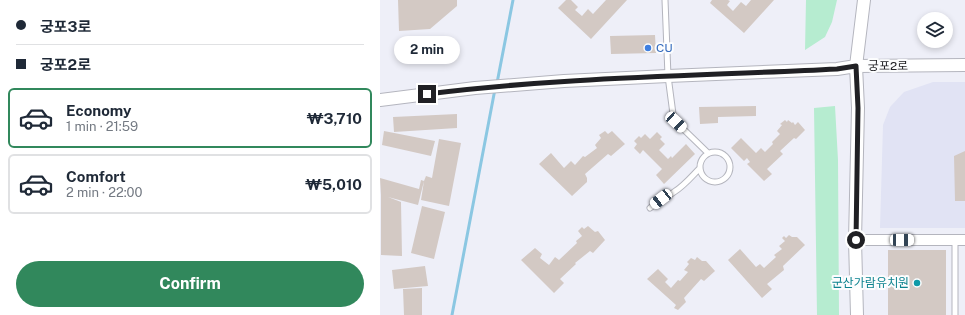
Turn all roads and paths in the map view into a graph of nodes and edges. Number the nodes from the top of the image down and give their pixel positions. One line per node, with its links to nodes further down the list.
1 (665, 0): 5 (lane)
2 (864, 0): 4 (street)
3 (965, 65): 4 (street, 궁포2로)
4 (856, 66): 5 (street, 궁포2로); 10 (street)
5 (668, 76): 6 (street, 궁포2로); 7 (lane)
6 (380, 100)
7 (708, 153): 8 (lane); 8 (lane)
8 (700, 168): 9 (lane)
9 (650, 208)
10 (856, 240): 11 (street); 12 (street)
11 (960, 240): 13 (lane)
12 (856, 315)
13 (955, 315)

